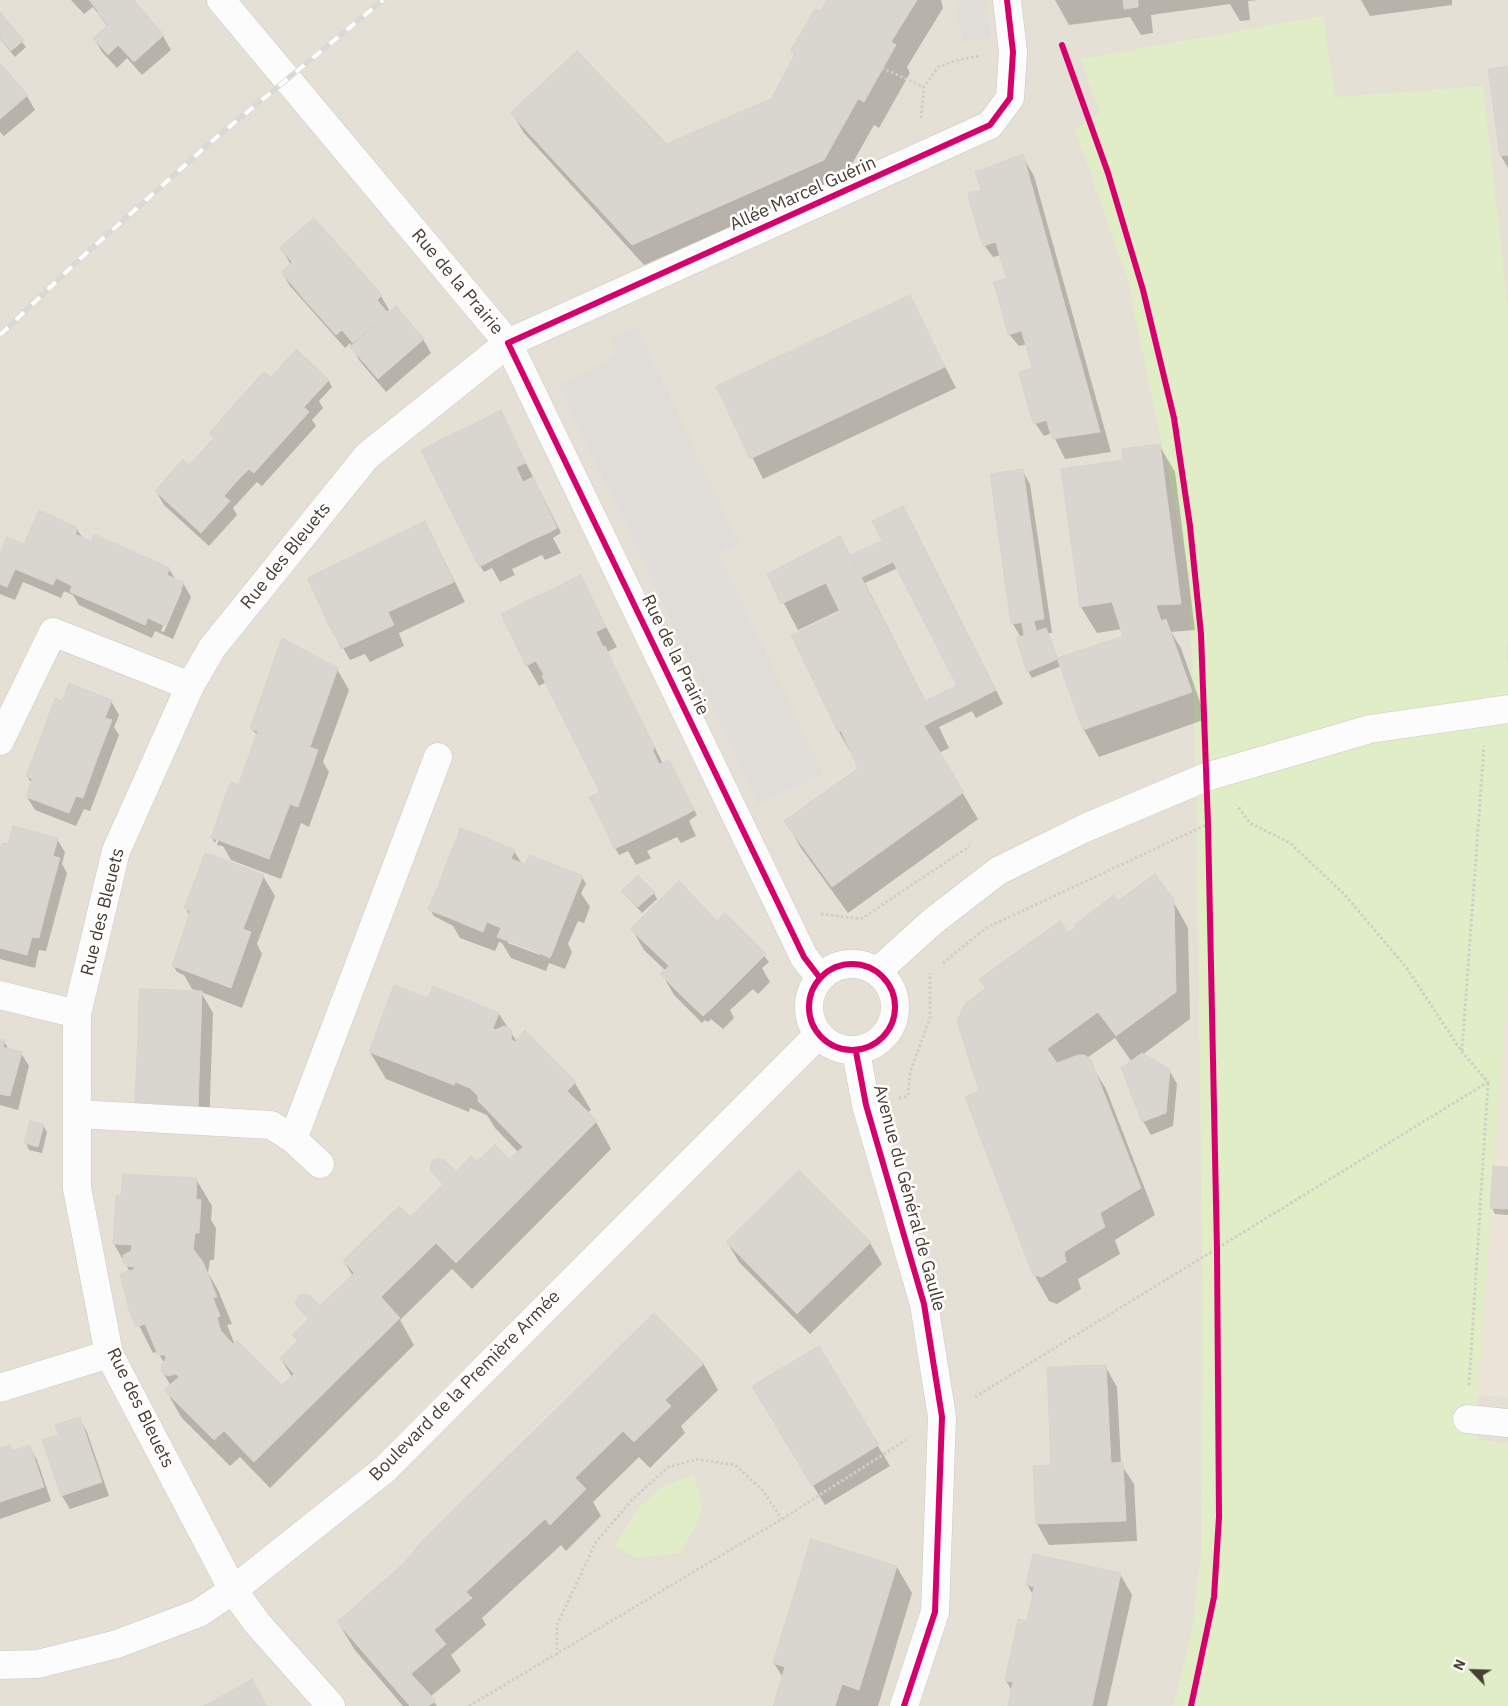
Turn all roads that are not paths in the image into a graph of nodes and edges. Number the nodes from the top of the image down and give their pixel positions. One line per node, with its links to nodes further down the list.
1 (221, 0): 3 (street, Rue de la Prairie)
2 (1007, 0): 3 (street, Allée Marcel Guérin)
3 (508, 343): 4 (street, Rue des Bleuets); 9 (street, Rue de la Prairie)
4 (190, 686): 6 (street); 11 (street, Rue des Bleuets)
5 (1508, 709): 8 (street)
6 (0, 742)
7 (438, 757): 15 (street)
8 (878, 971): 9 (street); 13 (street)
9 (820, 978): 12 (street)
10 (0, 995): 11 (street)
11 (77, 1014): 14 (street, Rue des Bleuets)
12 (818, 1035): 13 (street); 21 (street, Boulevard de la Première Armée)
13 (856, 1052): 24 (street, Avenue du Général de Gaulle)
14 (77, 1114): 15 (street); 17 (street, Rue des Bleuets)
15 (293, 1139): 16 (street)
16 (320, 1164)
17 (109, 1354): 18 (street); 21 (street, Rue des Bleuets)
18 (0, 1388)
19 (1467, 1419): 20 (street)
20 (1508, 1423)
21 (233, 1590): 22 (street, Boulevard de la Première Armée); 23 (street, Rue des Bleuets)
22 (0, 1665)
23 (331, 1706)
24 (904, 1706)

